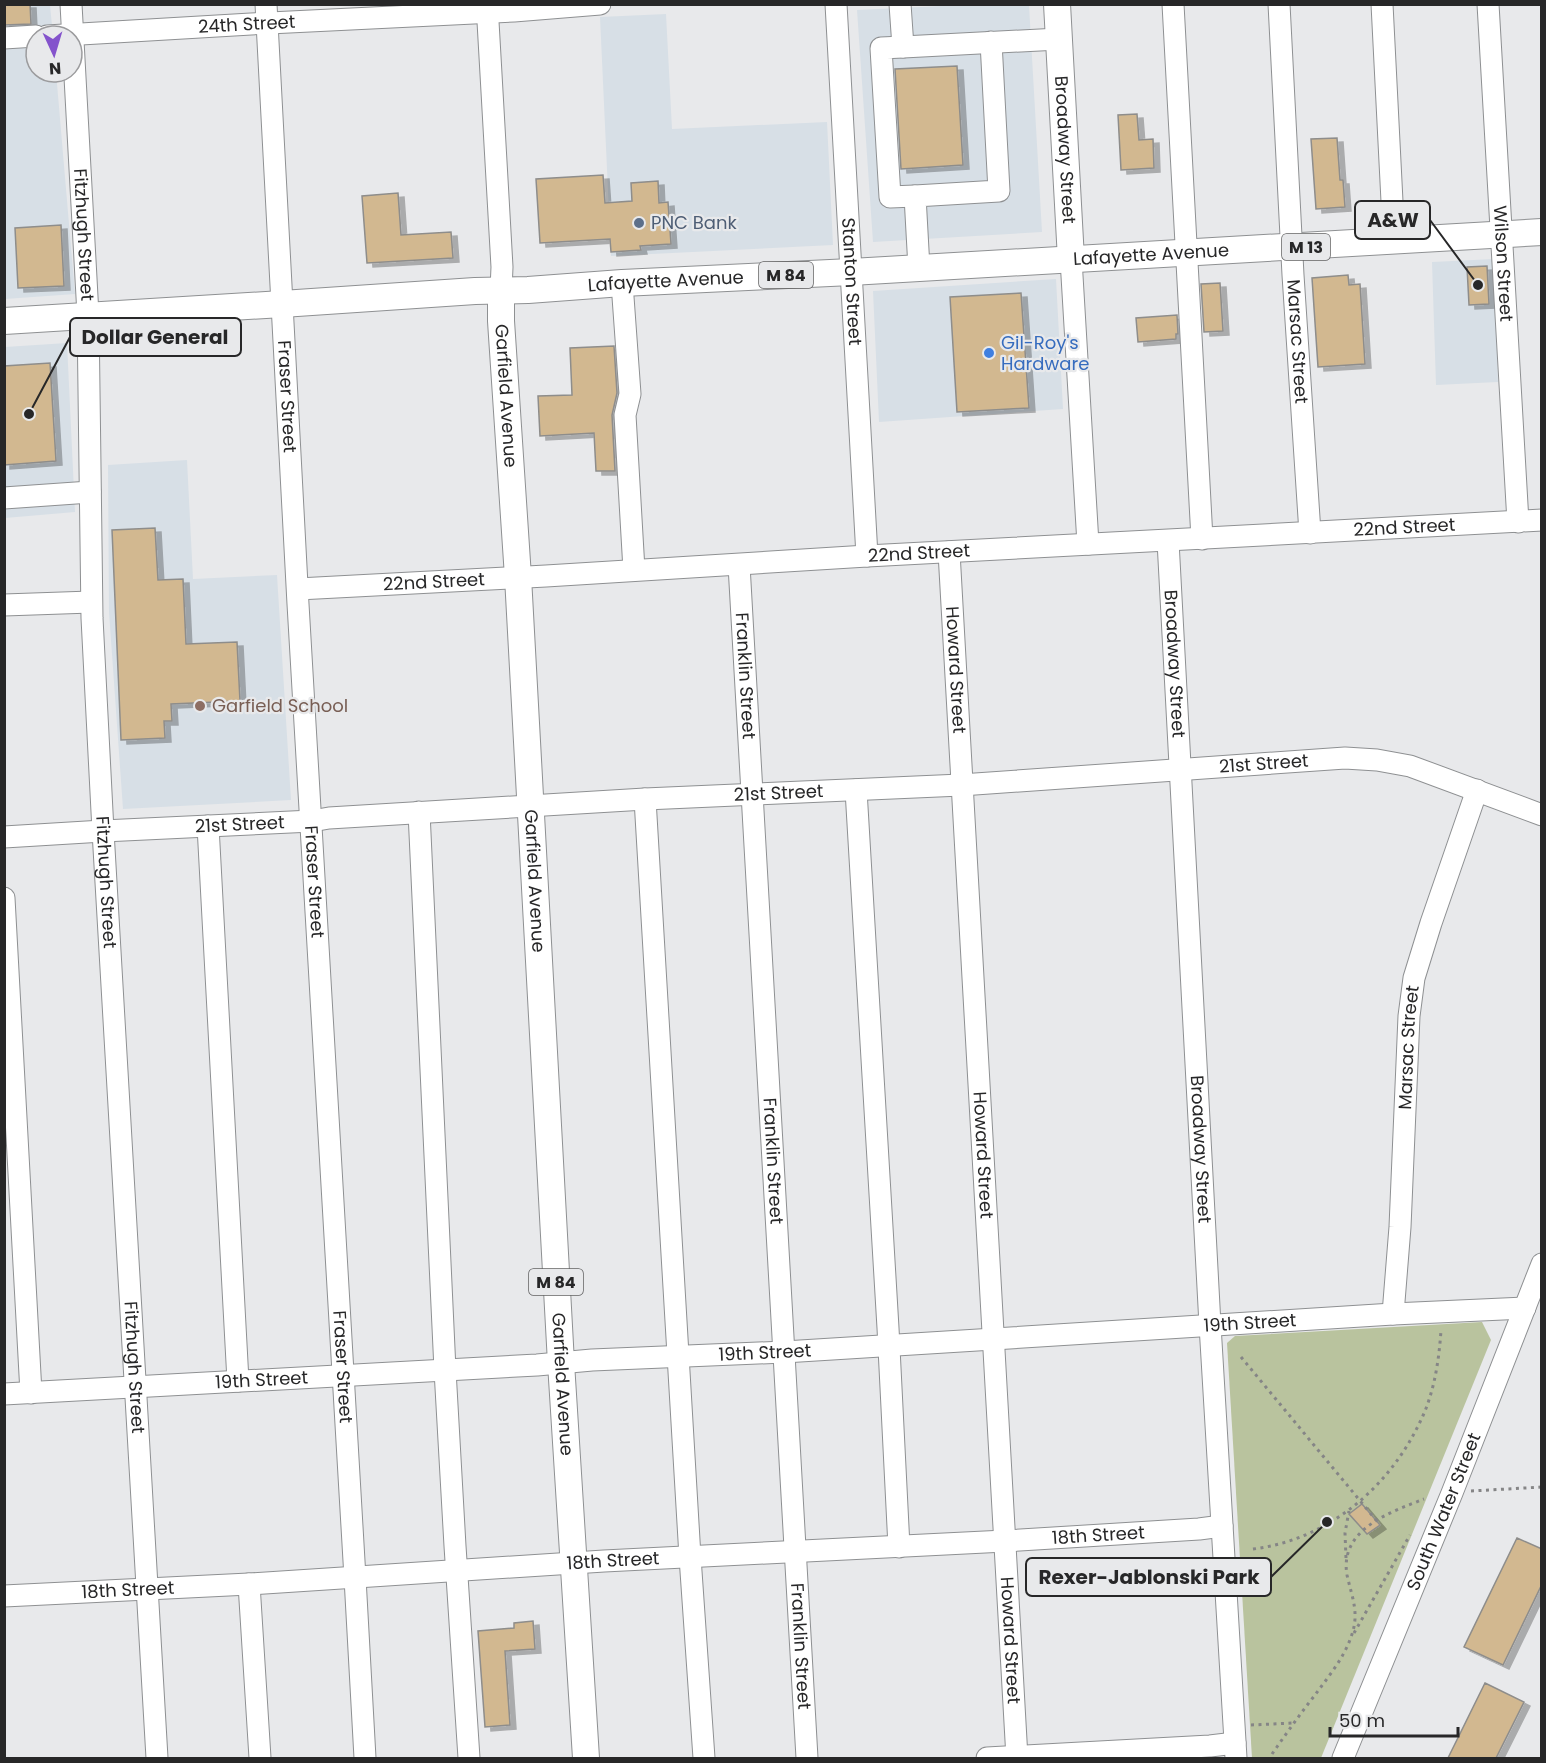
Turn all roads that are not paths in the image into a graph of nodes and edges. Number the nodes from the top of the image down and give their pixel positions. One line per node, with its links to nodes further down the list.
1 (71, 4): 12 (street, Fitzhugh Street)
2 (600, 4): 10 (street, 24th Street)
3 (836, 4): 28 (street, Stanton Street)
4 (900, 4): 18 (street)
5 (1057, 4): 16 (main road, Broadway Street)
6 (1173, 4): 25 (street)
7 (1279, 4): 24 (street, Marsac Street)
8 (1382, 4): 23 (street)
9 (1488, 4): 22 (street, Wilson Street)
10 (487, 8): 11 (street, 24th Street); 30 (street, Garfield Avenue)
11 (266, 14): 13 (street, 24th Street); 31 (street, Fraser Street)
12 (72, 24)
13 (84, 34)
14 (24, 37): 15 (street)
15 (4, 38)
16 (1059, 39): 17 (street); 26 (main road, Broadway Street)
17 (991, 42): 18 (street); 20 (street)
18 (903, 47): 20 (street)
19 (75, 84): 32 (street, Fitzhugh Street)
20 (915, 196): 27 (street)
21 (1542, 232): 22 (main road, Lafayette Avenue / M 13)
22 (1500, 235): 23 (main road, Lafayette Avenue / M 13); 37 (street, Wilson Street)
23 (1394, 241): 24 (main road, Lafayette Avenue / M 13)
24 (1291, 248): 25 (main road, Lafayette Avenue / M 13); 38 (street, Marsac Street)
25 (1186, 253): 26 (main road, Lafayette Avenue / M 13); 39 (street)
26 (1071, 259): 27 (main road, Lafayette Avenue / M 84); 41 (street, Broadway Street)
27 (919, 268): 28 (main road, Lafayette Avenue / M 84)
28 (851, 272): 29 (main road, Lafayette Avenue / M 84); 43 (street, Stanton Street)
29 (622, 283): 30 (main road, Lafayette Avenue / M 84); 45 (street)
30 (501, 290): 31 (main road, Lafayette Avenue); 46 (main road, Garfield Avenue / M 84)
31 (282, 304): 32 (main road, Lafayette Avenue); 47 (street, Fraser Street)
32 (88, 315): 33 (main road, Lafayette Avenue); 34 (street, Fitzhugh Street)
33 (4, 321)
34 (90, 492): 35 (street); 48 (street, Fitzhugh Street)
35 (4, 498)
36 (1542, 520): 37 (street, 22nd Street)
37 (1518, 522): 38 (street, 22nd Street)
38 (1310, 532): 39 (street, 22nd Street)
39 (1202, 539): 40 (street, 22nd Street)
40 (1167, 541): 41 (street, 22nd Street); 50 (street, Broadway Street)
41 (1088, 544): 42 (street, 22nd Street)
42 (949, 552): 43 (street, 22nd Street); 51 (street, Howard Street)
43 (867, 556): 44 (street, 22nd Street)
44 (739, 565): 45 (street, 22nd Street); 54 (street, Franklin Street)
45 (634, 570): 46 (street, 22nd Street)
46 (518, 577): 47 (street, 22nd Street); 56 (main road, Garfield Avenue / M 84)
47 (298, 589): 59 (street, Fraser Street)
48 (91, 602): 49 (street); 61 (street, Fitzhugh Street)
49 (4, 605)
50 (1181, 770): 51 (street, 21st Street); 53 (street, 21st Street); 67 (street, Broadway Street)
51 (961, 785): 52 (street, 21st Street); 68 (street, Howard Street)
52 (856, 789): 54 (street, 21st Street); 69 (street)
53 (1477, 790): 58 (street, 21st Street); 66 (street, Marsac Street)
54 (752, 793): 55 (street, 21st Street); 70 (street, Franklin Street)
55 (645, 799): 56 (street, 21st Street); 71 (street)
56 (530, 805): 57 (street, 21st Street); 72 (main road, Garfield Avenue / M 84)
57 (419, 812): 59 (street, 21st Street); 73 (street)
58 (1542, 815)
59 (312, 820): 60 (street, 21st Street); 74 (street, Fraser Street)
60 (208, 825): 61 (street, 21st Street); 75 (street)
61 (103, 831): 62 (street, 21st Street); 76 (street, Fitzhugh Street)
62 (4, 837)
63 (4, 898): 77 (street)
64 (1542, 1264): 65 (street, South Water Street)
65 (1525, 1308): 66 (street, 19th Street); 101 (street, South Water Street)
66 (1393, 1314): 67 (street, 19th Street)
67 (1210, 1325): 68 (street, 19th Street); 79 (street, Broadway Street)
68 (993, 1339): 69 (street, 19th Street); 80 (street, Howard Street)
69 (888, 1345): 70 (street, 19th Street); 81 (street)
70 (784, 1352): 71 (street, 19th Street); 82 (street, Franklin Street)
71 (679, 1357): 72 (street, 19th Street); 83 (street)
72 (561, 1363): 73 (street, 19th Street); 84 (main road, Garfield Avenue / M 84)
73 (445, 1370): 74 (street, 19th Street); 85 (street)
74 (343, 1376): 75 (street, 19th Street); 86 (street, Fraser Street)
75 (238, 1382): 76 (street, 19th Street)
76 (135, 1386): 77 (street, 19th Street); 88 (street, Fitzhugh Street)
77 (31, 1393): 78 (street, 19th Street)
78 (4, 1394)
79 (1222, 1526): 80 (street, 18th Street); 90 (street, Broadway Street)
80 (1005, 1541): 81 (street, 18th Street); 100 (street, Howard Street)
81 (899, 1547): 82 (street, 18th Street)
82 (794, 1552): 83 (street, 18th Street); 98 (street, Franklin Street)
83 (690, 1557): 84 (street, 18th Street); 97 (street)
84 (574, 1563): 85 (street, 18th Street); 96 (main road, Garfield Avenue / M 84)
85 (457, 1571): 86 (street, 18th Street); 95 (street)
86 (356, 1578): 87 (street, 18th Street); 94 (street, Fraser Street)
87 (249, 1584): 88 (street, 18th Street); 93 (street)
88 (147, 1589): 89 (street, 18th Street); 92 (street, Fitzhugh Street)
89 (4, 1596)
90 (1236, 1751): 91 (street)
91 (1122, 1754): 100 (street)
92 (157, 1758)
93 (260, 1758)
94 (365, 1758)
95 (469, 1758)
96 (586, 1758)
97 (704, 1758)
98 (807, 1758)
99 (987, 1758): 100 (street)
100 (1017, 1758)
101 (1343, 1758)

